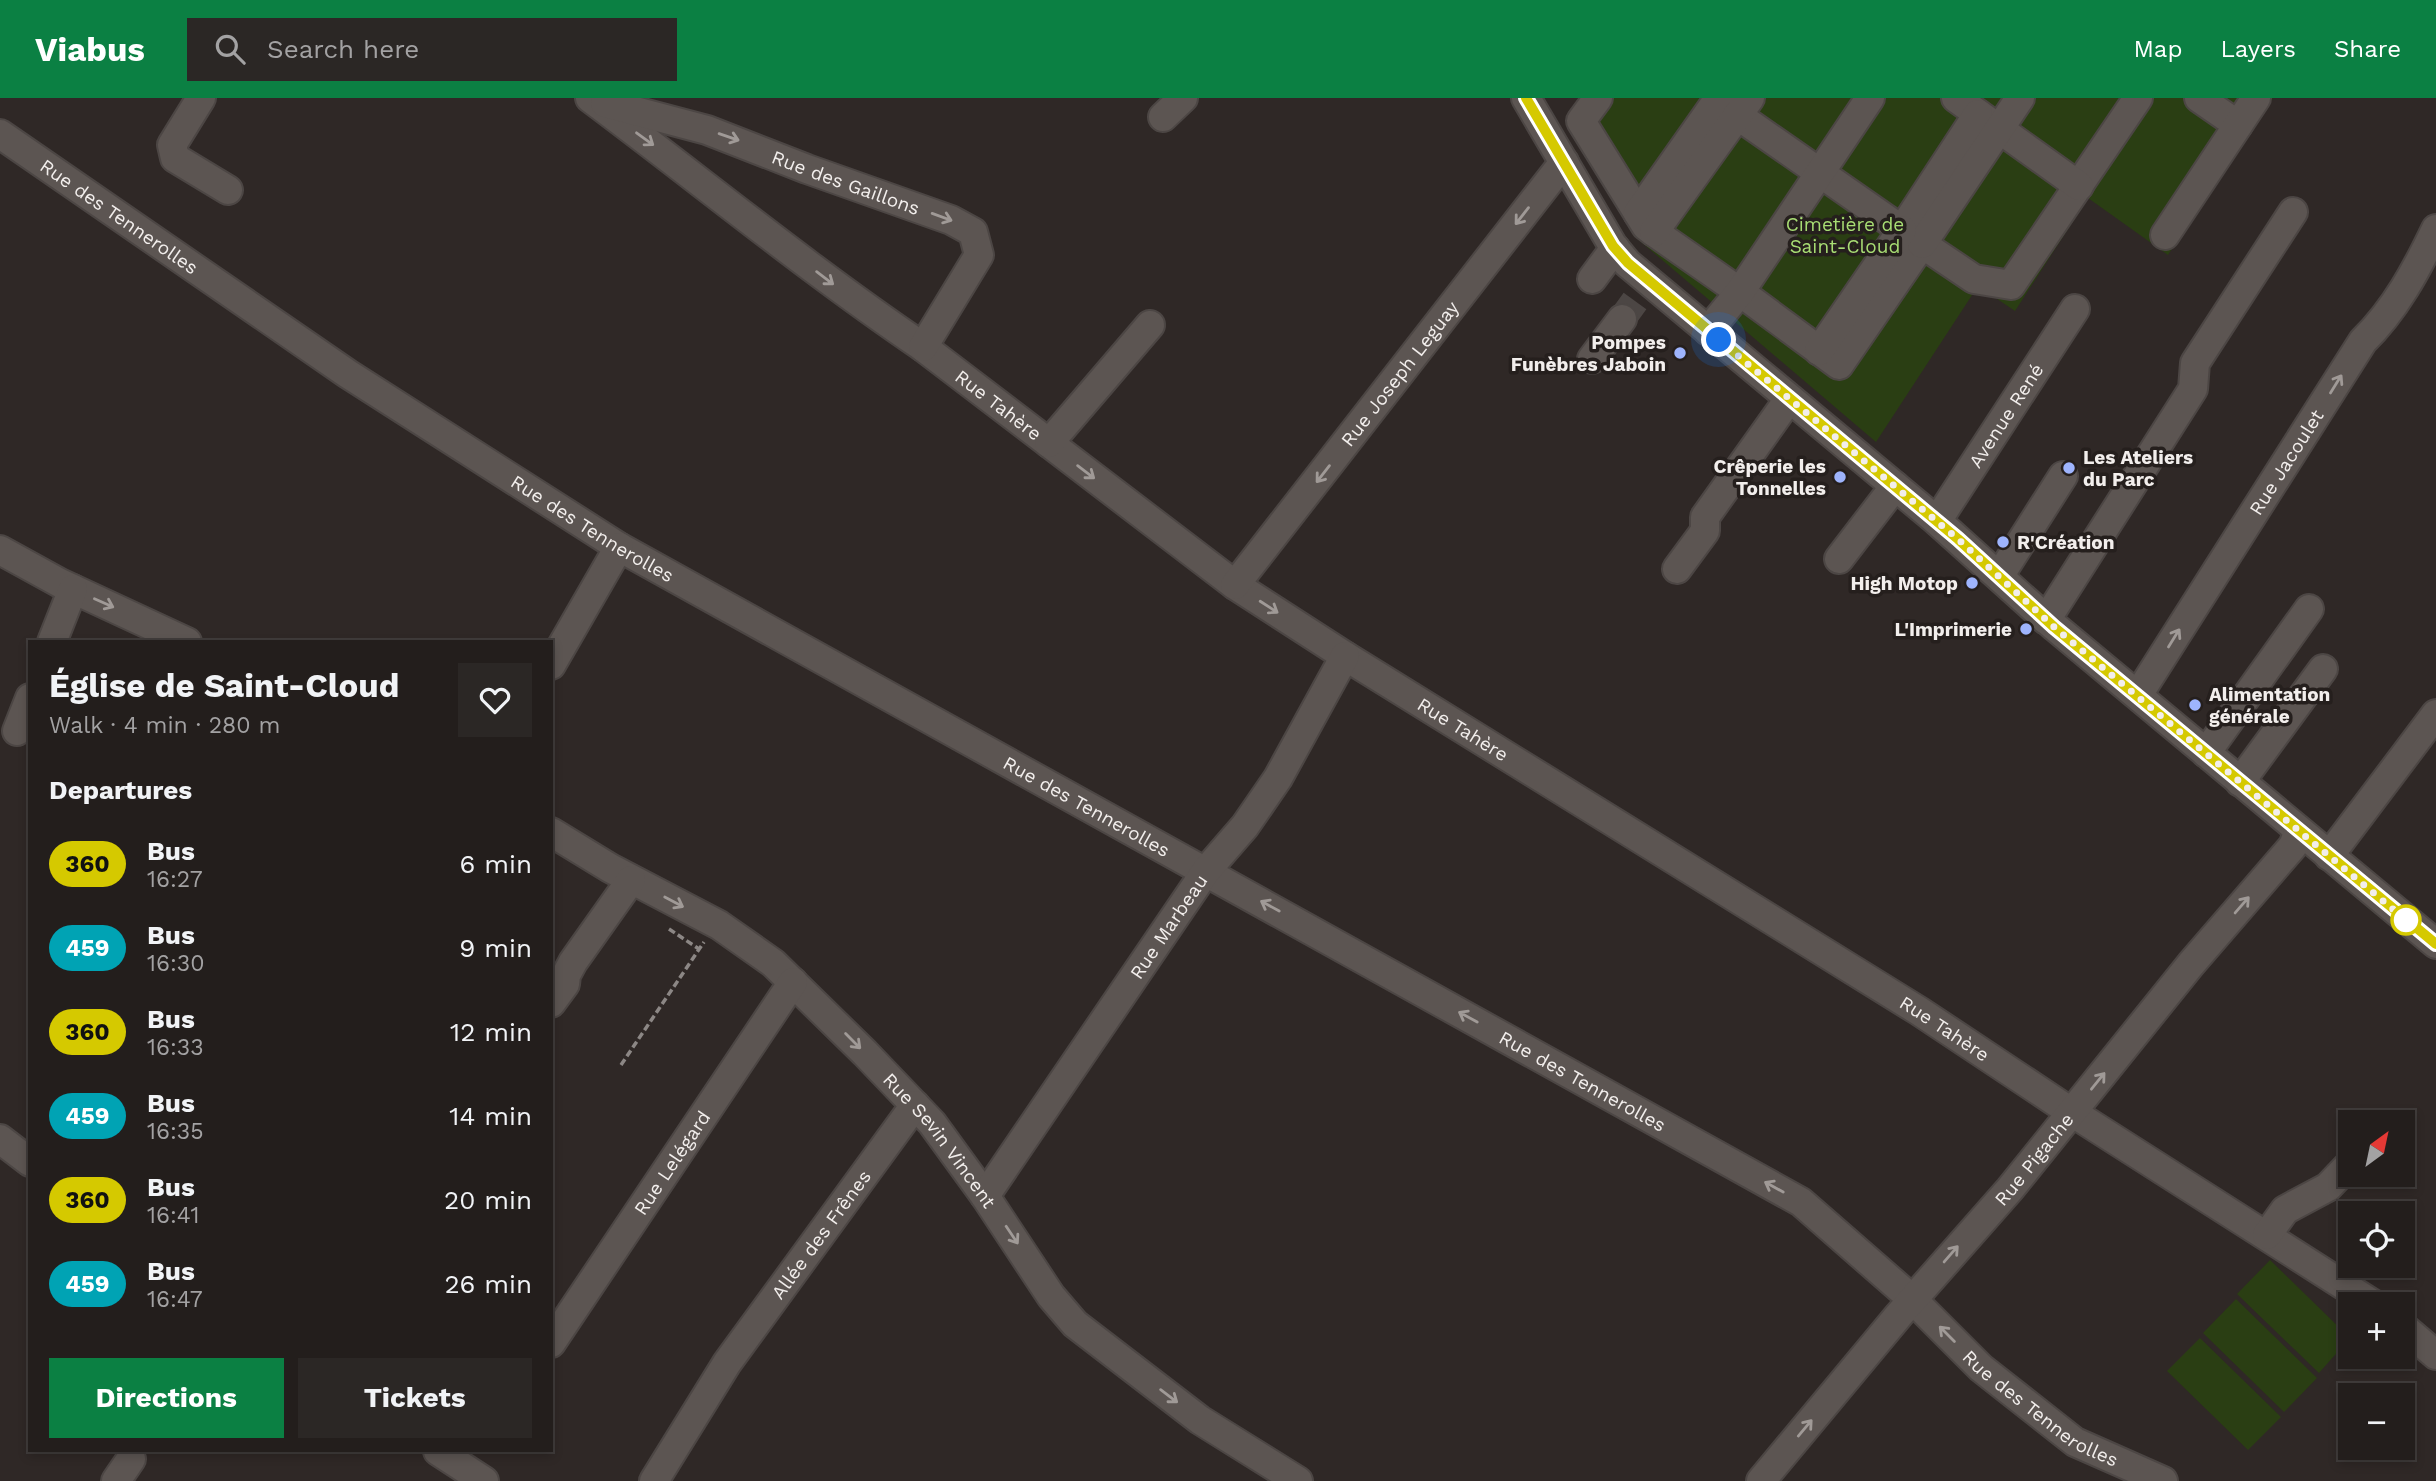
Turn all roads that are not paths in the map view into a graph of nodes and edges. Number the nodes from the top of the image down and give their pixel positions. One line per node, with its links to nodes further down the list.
1 (201, 98): 17 (street)
2 (1526, 98): 14 (street)
3 (1598, 98): 19 (street)
4 (1870, 98): 15 (street)
5 (2020, 98): 11 (street)
6 (2138, 98): 16 (street)
7 (2199, 98): 12 (street)
8 (2256, 98): 12 (street)
9 (591, 99): 30 (street, Rue Tahère, one-way to 30); 30 (street, Rue des Gaillons, one-way to 30)
10 (1727, 102): 15 (street); 19 (street)
11 (1981, 111): 16 (street); 22 (street)
12 (2238, 125): 21 (street)
13 (0, 134): 37 (street, Rue des Tennerolles)
14 (1564, 162): 23 (street); 42 (street, Rue Joseph Leguay, one-way to 42)
15 (1819, 173): 22 (street); 25 (street)
16 (2079, 186): 22 (street)
17 (228, 190)
18 (2293, 212): 45 (street)
19 (1646, 223): 25 (street)
20 (2436, 229): 51 (street, Rue Jacoulet, one-way to 20)
21 (2165, 234)
22 (1912, 237): 25 (street)
23 (1618, 252): 24 (street); 26 (street)
24 (1596, 282)
25 (1740, 292): 29 (street)
26 (1636, 300): 29 (street); 31 (street)
27 (2075, 309): 36 (street, Avenue René)
28 (1150, 325): 33 (street)
29 (1708, 331): 32 (street)
30 (923, 347): 33 (street, Rue Tahère)
31 (1592, 359)
32 (1789, 399): 35 (street); 40 (street)
33 (1049, 443): 42 (street, Rue Tahère, one-way to 42)
34 (2063, 476): 41 (street)
35 (1895, 486): 36 (street); 39 (street)
36 (1937, 522): 41 (street)
37 (619, 547): 49 (street); 60 (street, Rue des Tennerolles)
38 (0, 550): 43 (street)
39 (1839, 559)
40 (1676, 569)
41 (2000, 575): 45 (street)
42 (1235, 585): 48 (street, Rue Tahère, one-way to 48)
43 (73, 589): 46 (street); 47 (street, one-way to 47)
44 (2309, 610): 55 (street)
45 (2046, 620): 51 (street)
46 (53, 640)
47 (183, 640)
48 (1345, 656): 60 (street, Rue Marbeau); 66 (street, Rue Tahère)
49 (553, 662)
50 (2323, 669): 56 (street)
51 (2138, 695): 55 (street)
52 (28, 703): 54 (street)
53 (2436, 714): 59 (street)
54 (17, 731)
55 (2206, 753): 56 (street)
56 (2240, 782): 57 (street)
57 (2299, 831): 59 (street); 66 (street, Rue Pigache, one-way to 57)
58 (553, 833): 61 (street, Rue Sevin Vincent)
59 (2329, 856): 62 (street)
60 (1206, 871): 70 (street, Rue Marbeau); 73 (street, Rue des Tennerolles, one-way to 60)
61 (631, 880): 63 (street, Rue Sevin Vincent, one-way to 63); 64 (street)
62 (2436, 944)
63 (793, 982): 65 (street, Rue Sevin Vincent, one-way to 65); 75 (street, Rue Lelégard)
64 (553, 1000)
65 (915, 1105): 70 (street, Rue Sevin Vincent); 79 (street, Allée des Frênes)
66 (2073, 1112): 71 (street, Rue Tahère); 73 (street, Rue Pigache, one-way to 66)
67 (0, 1139): 68 (street)
68 (28, 1160)
69 (2338, 1177): 71 (street)
70 (985, 1196): 80 (street, Rue Sevin Vincent, one-way to 80)
71 (2267, 1235): 72 (street, Rue Tahère)
72 (2355, 1292)
73 (1912, 1299): 81 (street, Rue Pigache, one-way to 73); 82 (street, Rue des Tennerolles, one-way to 73)
74 (2415, 1337): 76 (street)
75 (553, 1340)
76 (2436, 1355)
77 (440, 1452): 78 (street)
78 (472, 1471)
79 (654, 1481)
80 (1298, 1481)
81 (1761, 1481)
82 (2163, 1481)

